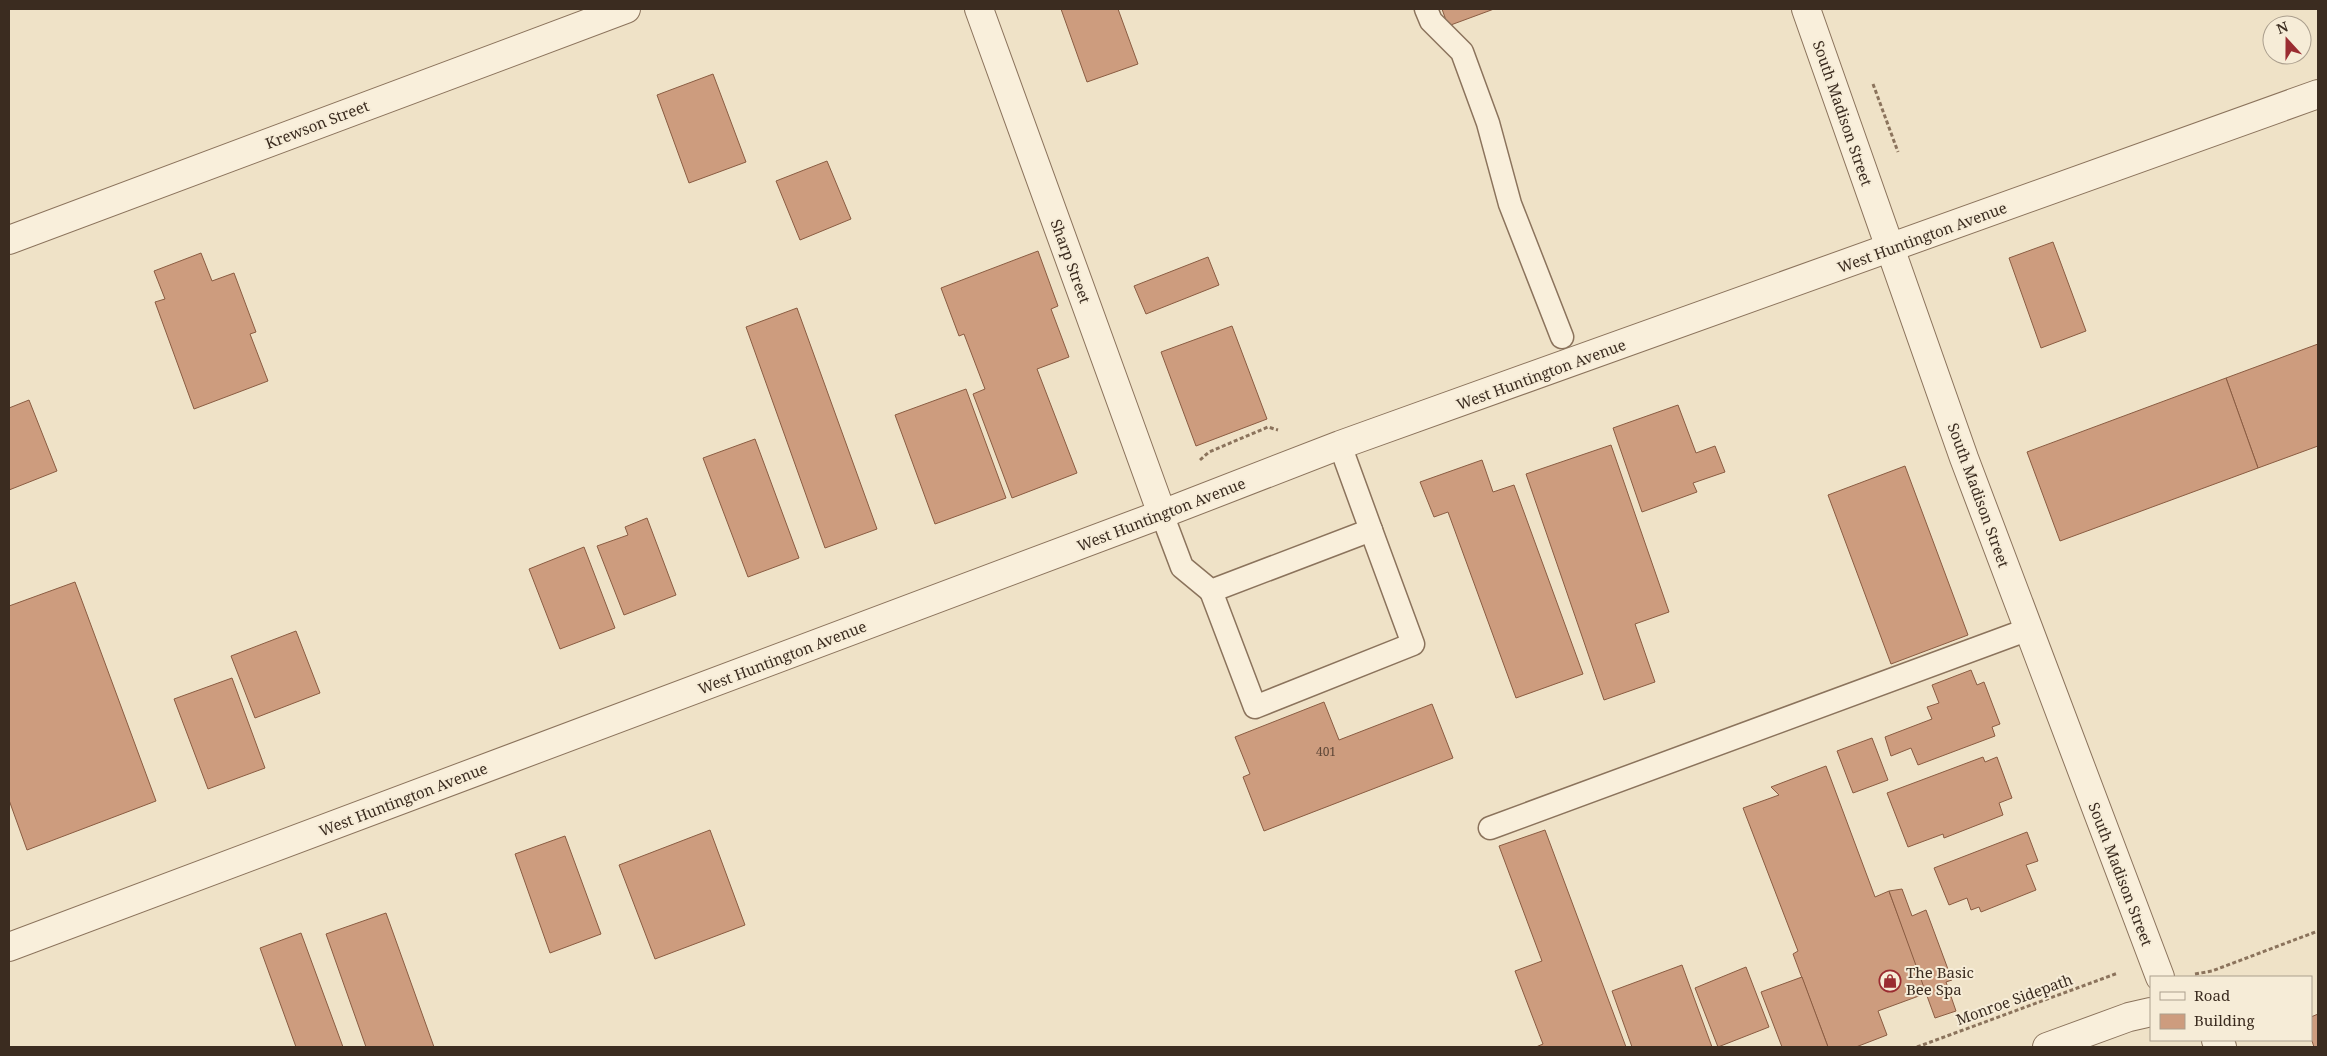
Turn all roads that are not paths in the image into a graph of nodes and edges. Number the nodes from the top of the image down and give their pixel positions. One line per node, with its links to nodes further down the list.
1 (626, 9): 6 (street, Krewson Street)
2 (979, 9): 10 (street, Sharp Street)
3 (1426, 9): 8 (lane)
4 (1806, 9): 7 (street, South Madison Street)
5 (2318, 94): 7 (street, West Huntington Avenue)
6 (9, 240)
7 (1890, 250): 9 (street, West Huntington Avenue); 13 (street, South Madison Street)
8 (1562, 337)
9 (1340, 445): 10 (street, West Huntington Avenue); 11 (lane)
10 (1162, 514): 12 (lane); 15 (street, West Huntington Avenue)
11 (1371, 530): 12 (lane); 12 (lane)
12 (1210, 591)
13 (2029, 629): 14 (lane); 16 (street, South Madison Street)
14 (1490, 828)
15 (9, 947)
16 (2160, 976)
17 (2150, 1012): 18 (street)
18 (2047, 1047)

